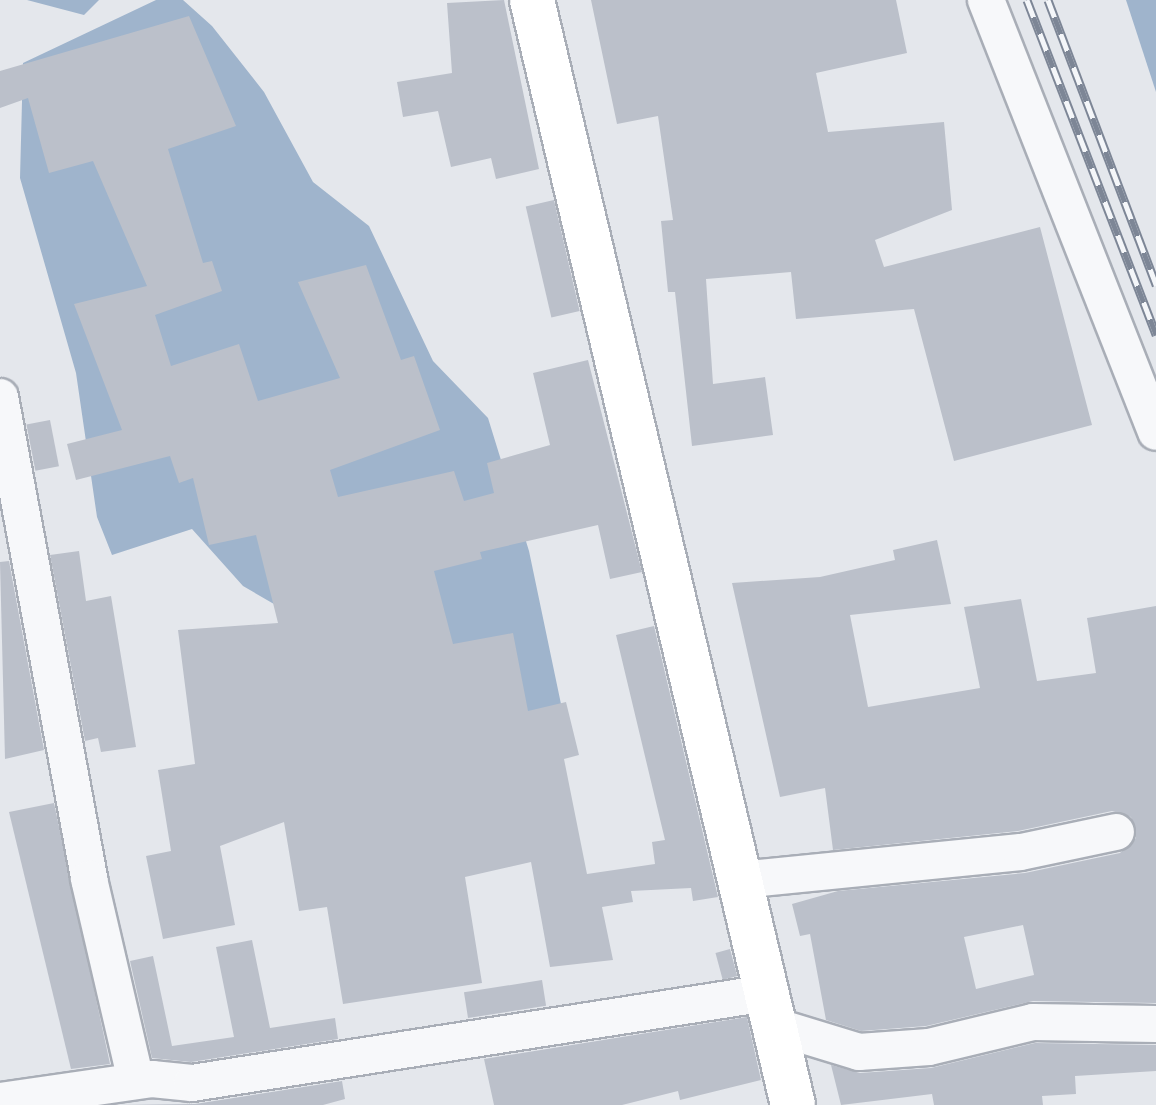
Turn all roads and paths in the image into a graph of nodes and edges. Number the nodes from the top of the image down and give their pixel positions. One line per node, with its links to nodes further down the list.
1 (532, 0): 6 (main road)
2 (986, 0): 4 (street)
3 (0, 397): 9 (street)
4 (1156, 432)
5 (1116, 832): 6 (street)
6 (740, 880): 7 (main road)
7 (770, 1010): 8 (street); 9 (street); 11 (main road)
8 (1156, 1024)
9 (136, 1081): 10 (street)
10 (0, 1101)
11 (793, 1105)

